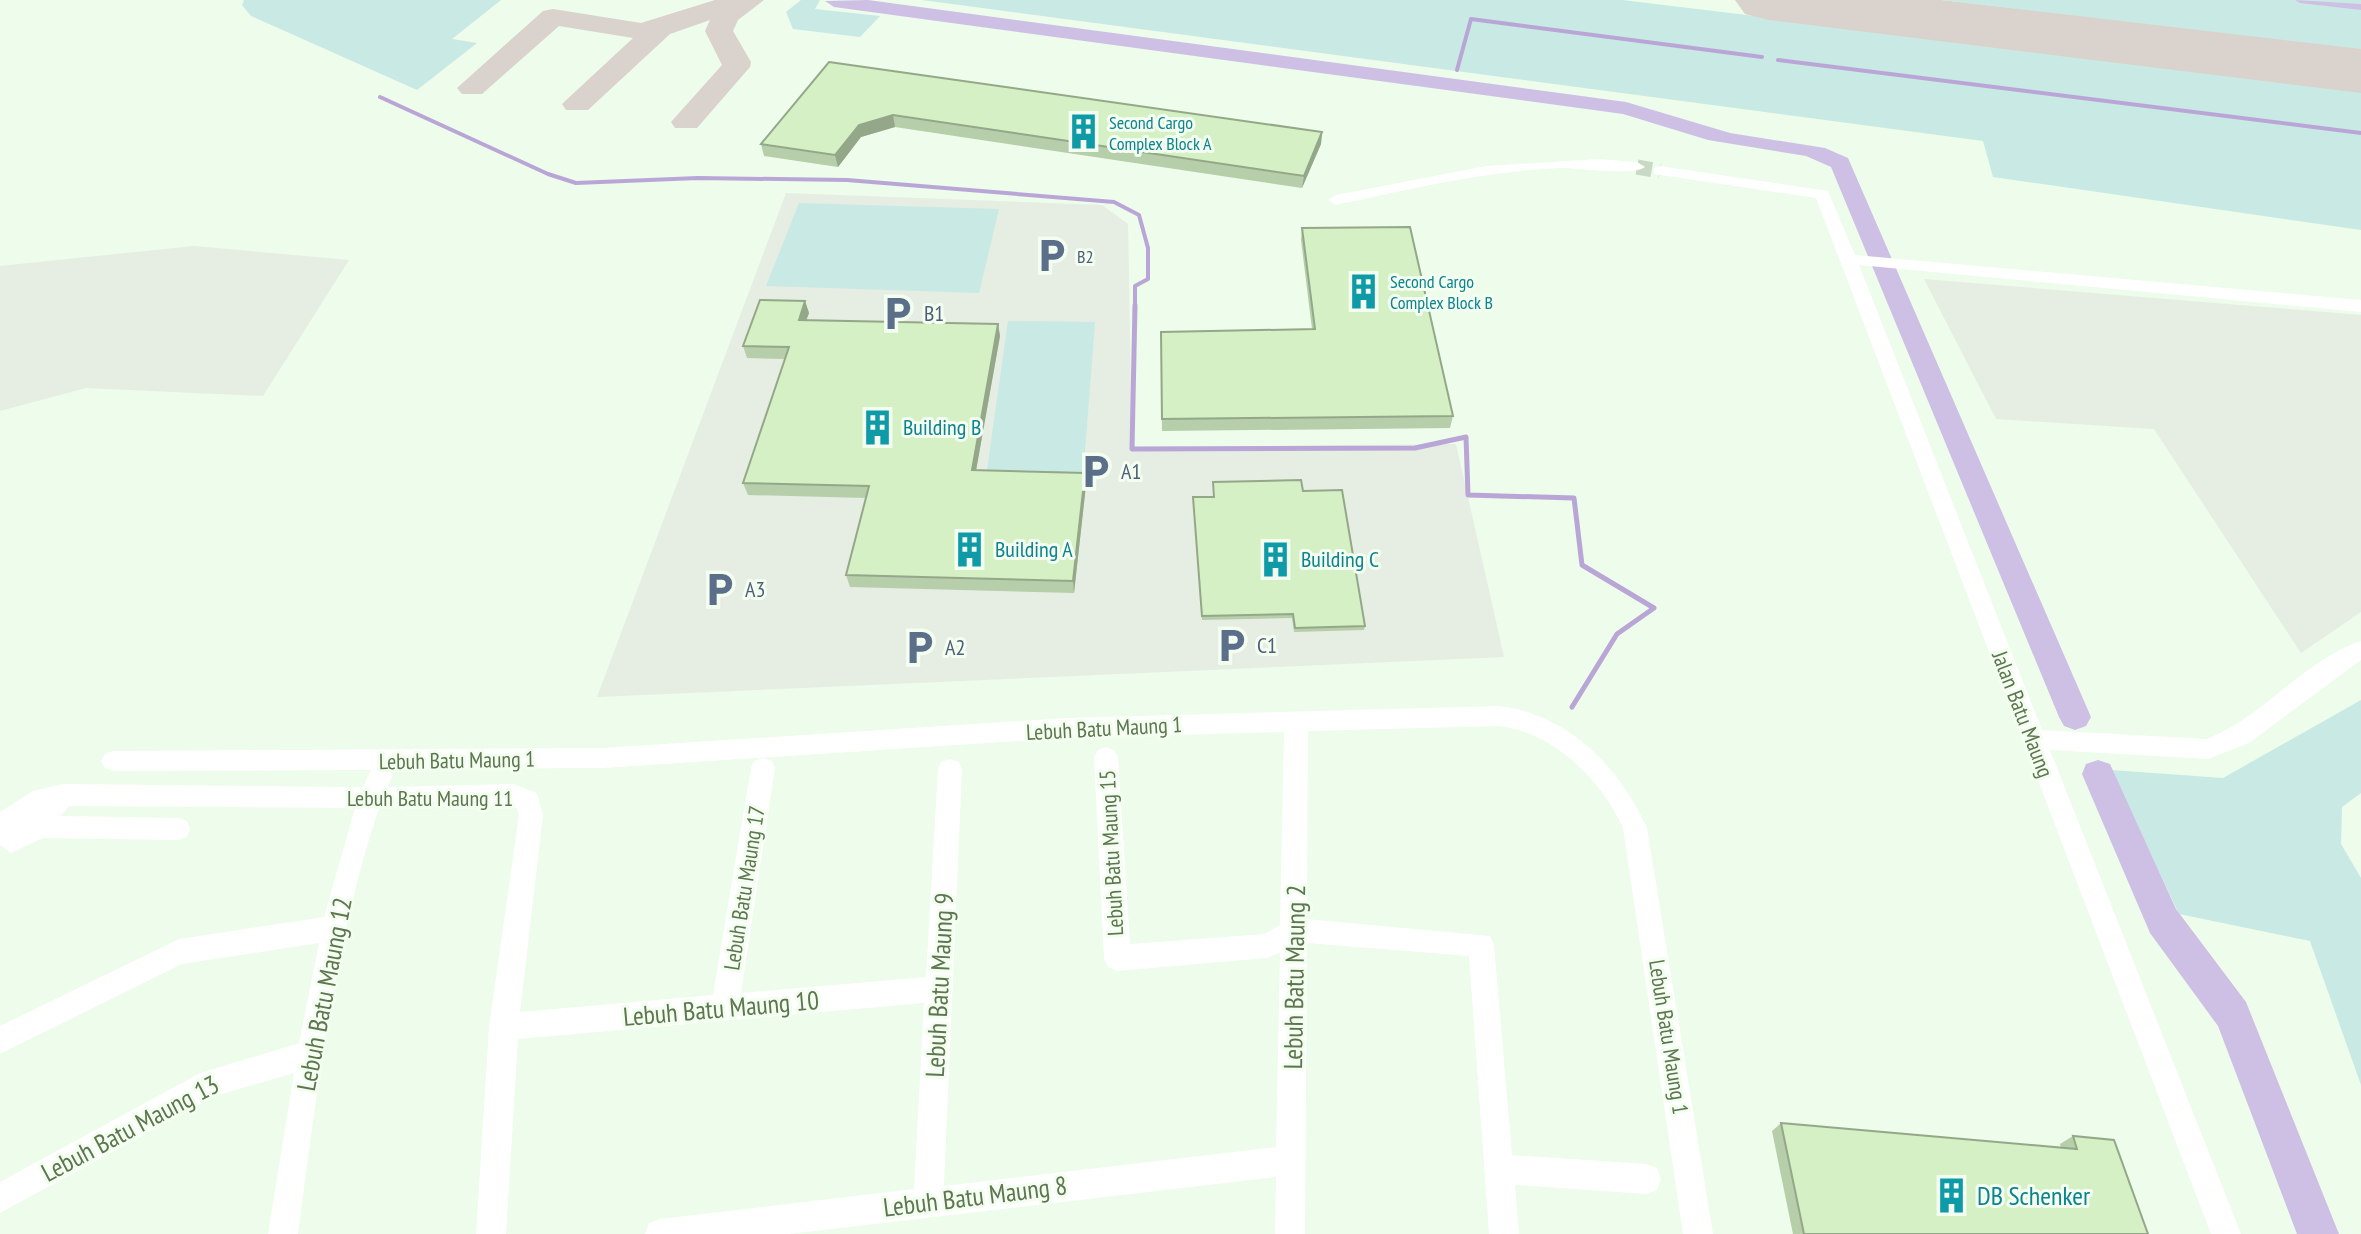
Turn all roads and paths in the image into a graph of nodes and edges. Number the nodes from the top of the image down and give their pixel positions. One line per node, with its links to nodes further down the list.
1 (1637, 167): 3 (street)
2 (1660, 171): 4 (street, Jalan Batu Maung)
3 (1336, 200)
4 (1849, 259): 5 (street); 8 (street, Jalan Batu Maung)
5 (2361, 306)
6 (2361, 650): 8 (street)
7 (1296, 720): 11 (street, Lebuh Batu Maung 1); 20 (street, Lebuh Batu Maung 2); 37 (street, Lebuh Batu Maung 1)
8 (2033, 739): 38 (street, Jalan Batu Maung)
9 (1106, 757): 20 (street, Lebuh Batu Maung 15)
10 (113, 761): 11 (street, Lebuh Batu Maung 1)
11 (387, 761): 15 (street, Lebuh Batu Maung 12)
12 (763, 768): 22 (street, Lebuh Batu Maung 17)
13 (950, 769): 21 (street, Lebuh Batu Maung 9)
14 (62, 795): 15 (street, Lebuh Batu Maung 11); 16 (street); 18 (street, Lebuh Batu Maung 11)
15 (369, 798): 19 (street, Lebuh Batu Maung 12); 23 (street, Lebuh Batu Maung 11)
16 (40, 827): 17 (street); 18 (street)
17 (178, 829)
18 (6, 834)
19 (335, 928): 24 (street); 25 (street, Lebuh Batu Maung 12)
20 (1296, 930): 26 (street, Lebuh Batu Maung 2); 27 (street)
21 (938, 989): 22 (street, Lebuh Batu Maung 10); 30 (street, Lebuh Batu Maung 9)
22 (725, 1007): 23 (street, Lebuh Batu Maung 10)
23 (503, 1027): 33 (street, Lebuh Batu Maung 11)
24 (0, 1040)
25 (310, 1054): 29 (street, Lebuh Batu Maung 13); 32 (street, Lebuh Batu Maung 12)
26 (1291, 1160): 30 (street, Lebuh Batu Maung 8); 35 (street, Lebuh Batu Maung 2)
27 (1499, 1169): 28 (street); 36 (street)
28 (1646, 1179)
29 (0, 1198)
30 (928, 1201): 31 (street, Lebuh Batu Maung 8)
31 (830, 1225): 34 (street, Lebuh Batu Maung 8)
32 (283, 1234)
33 (491, 1234)
34 (660, 1234)
35 (1290, 1234)
36 (1504, 1234)
37 (1698, 1234)
38 (2226, 1234)

